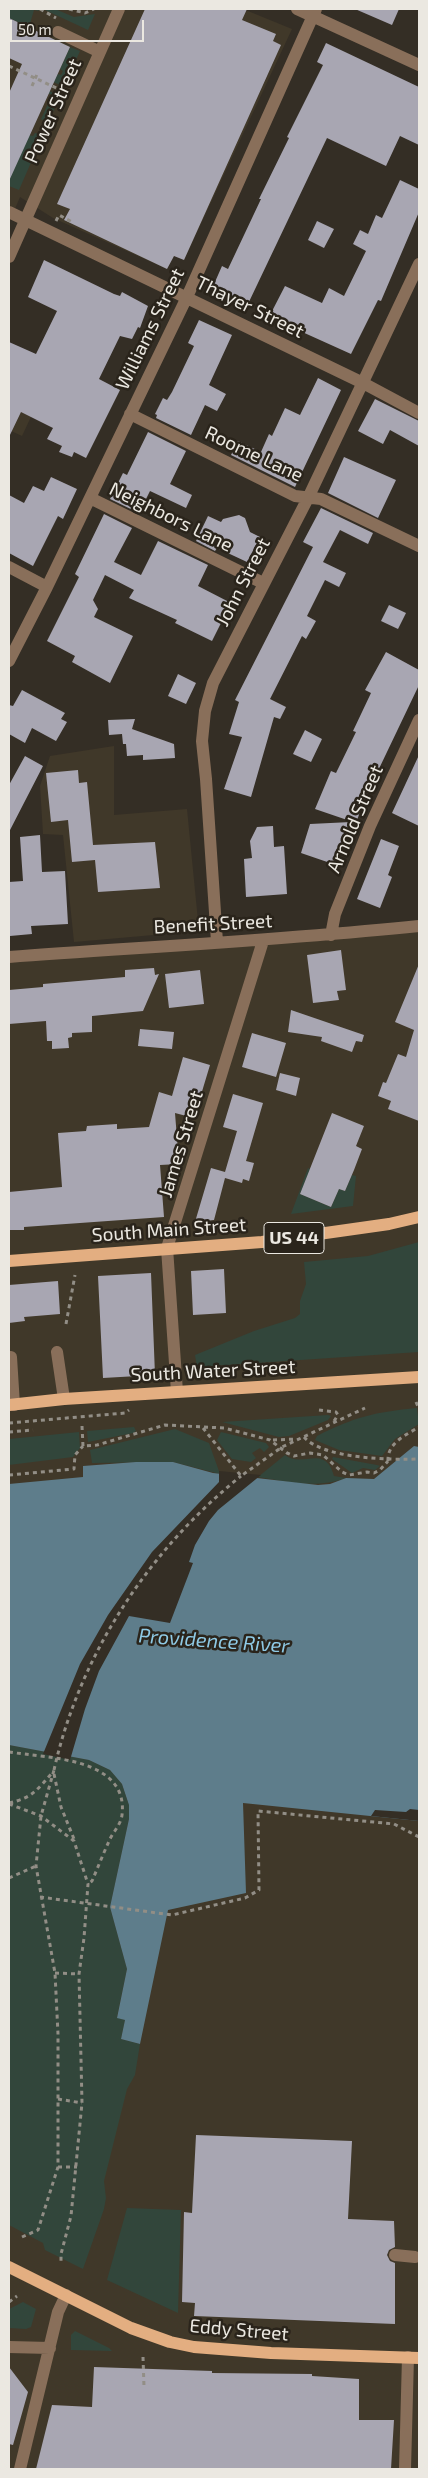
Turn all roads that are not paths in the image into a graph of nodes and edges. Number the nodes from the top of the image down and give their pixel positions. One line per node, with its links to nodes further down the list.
1 (119, 9): 5 (street, Power Street)
2 (297, 9): 3 (street)
3 (315, 12): 6 (street); 11 (street, Williams Street)
4 (58, 32): 5 (street)
5 (100, 52): 8 (street, Power Street)
6 (419, 65)
7 (9, 212): 8 (street, Thayer Street)
8 (25, 219): 9 (street, Power Street); 11 (street, Thayer Street)
9 (9, 257)
10 (419, 264): 12 (street, John Street)
11 (187, 297): 12 (street, Thayer Street); 14 (street, Williams Street)
12 (363, 383): 13 (street, Thayer Street); 16 (street, John Street)
13 (419, 413)
14 (130, 414): 15 (street, Williams Street); 16 (street, Roome Lane)
15 (90, 498): 19 (street, Neighbors Lane); 20 (street, Williams Street)
16 (308, 498): 17 (street, Roome Lane); 19 (street, John Street)
17 (419, 546)
18 (9, 567): 20 (street)
19 (263, 583): 26 (street, John Street)
20 (47, 587): 21 (street, Williams Street)
21 (9, 661)
22 (419, 720): 24 (street, Arnold Street)
23 (419, 926): 24 (street, Benefit Street)
24 (331, 935): 25 (street, Benefit Street)
25 (263, 941): 26 (street, Benefit Street); 29 (street, James Street)
26 (217, 942): 27 (street, Benefit Street)
27 (9, 957)
28 (419, 1217): 29 (main road, South Main Street / US 44)
29 (167, 1248): 30 (main road, South Main Street / US 44); 34 (street, James Street)
30 (9, 1261)
31 (57, 1352): 35 (street)
32 (11, 1357): 36 (street)
33 (419, 1377): 34 (main road, South Water Street)
34 (177, 1392): 35 (main road, South Water Street)
35 (64, 1399): 36 (main road, South Water Street)
36 (11, 1405)
37 (395, 2255): 38 (street)
38 (415, 2257)
39 (9, 2267): 40 (main road, Eddy Street)
40 (66, 2295): 42 (street); 43 (main road, Eddy Street)
41 (9, 2347): 42 (street)
42 (50, 2348): 44 (street)
43 (413, 2357): 45 (street)
44 (20, 2469)
45 (405, 2469)

